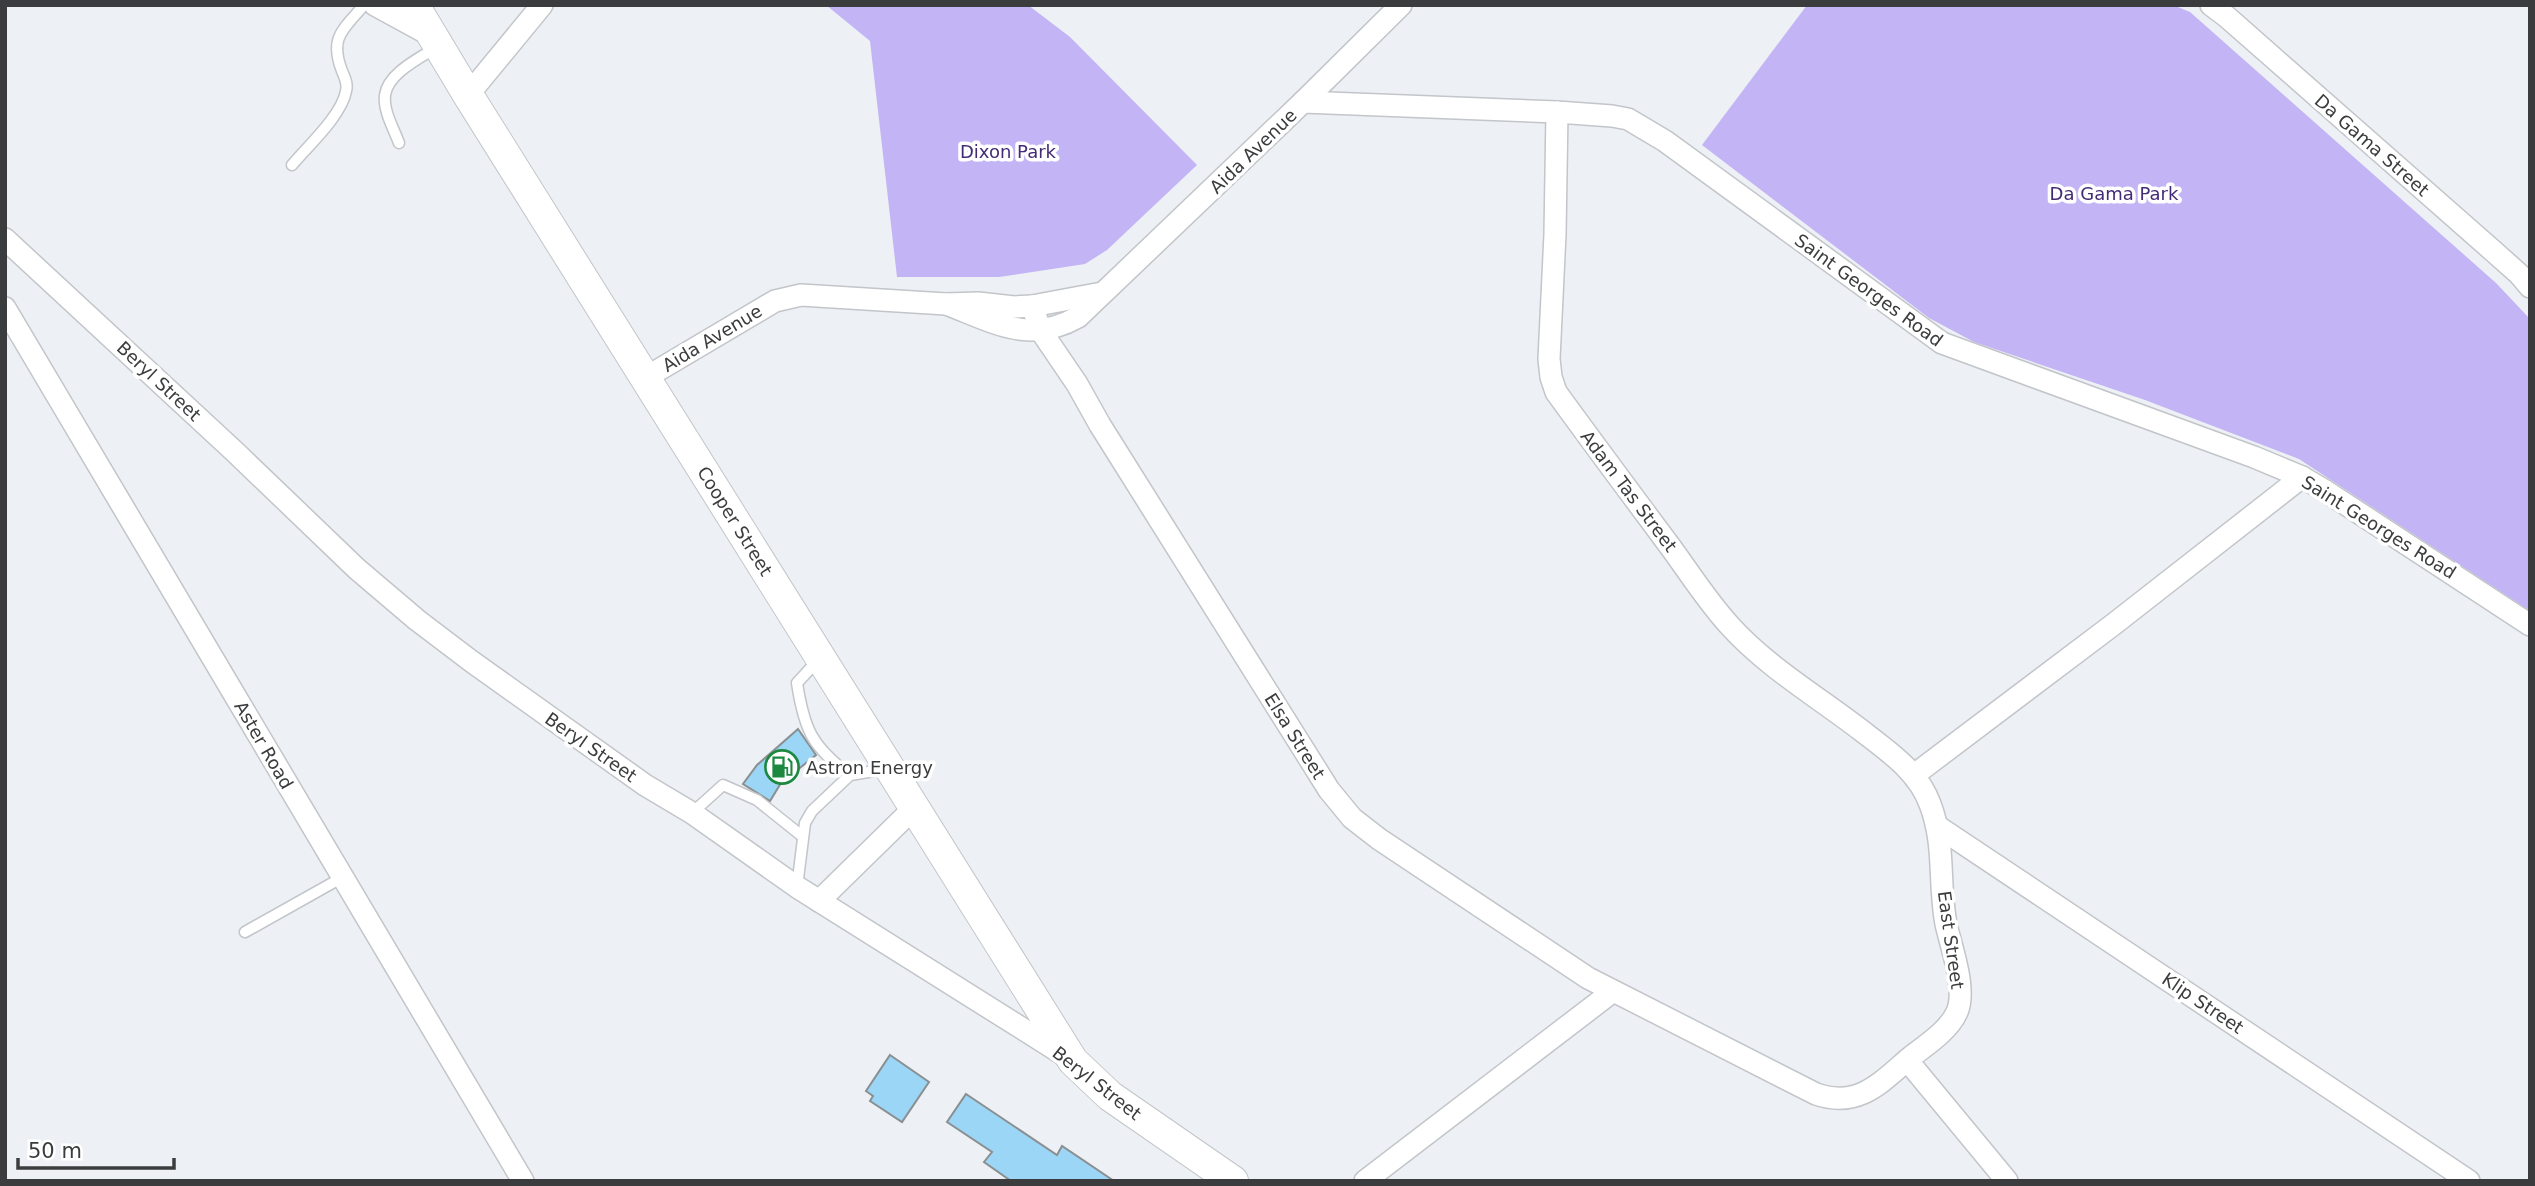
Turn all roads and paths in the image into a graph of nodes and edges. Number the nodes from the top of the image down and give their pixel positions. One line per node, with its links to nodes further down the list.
1 (364, 5): 12 (lane)
2 (375, 5): 7 (street, Cooper Street)
3 (414, 5): 7 (main road)
4 (542, 5): 8 (street)
5 (1401, 5): 9 (street, Aida Avenue)
6 (2211, 5): 14 (street, Da Gama Street)
7 (434, 41): 8 (main road, Cooper Street); 11 (lane)
8 (468, 95): 22 (main road, Cooper Street)
9 (1303, 102): 10 (street, Saint Georges Road); 15 (street, Aida Avenue)
10 (1557, 112): 24 (street, Saint Georges Road); 29 (street, Adam Tas Street)
11 (399, 143)
12 (292, 165)
13 (5, 239): 31 (street, Beryl Street)
14 (2530, 287)
15 (1102, 293): 16 (street, Aida Avenue); 20 (street, Aida Avenue)
16 (1055, 300): 18 (street, Aida Avenue); 20 (street, Elsa Street)
17 (947, 304): 18 (street, Aida Avenue); 21 (street, Aida Avenue); 22 (street, Aida Avenue)
18 (1032, 306): 21 (street, Elsa Street)
19 (5, 309): 34 (street, Aster Road)
20 (1064, 325): 21 (street, Aida Avenue); 23 (street, Elsa Street)
21 (1041, 331): 23 (street, Elsa Street)
22 (645, 378): 26 (main road, Cooper Street)
23 (1077, 384): 38 (street, Elsa Street)
24 (2302, 477): 25 (street, Saint Georges Road); 29 (street)
25 (2530, 625)
26 (821, 657): 27 (main road, Cooper Street); 28 (lane)
27 (891, 768): 28 (lane); 30 (main road, Cooper Street)
28 (850, 775): 33 (lane)
29 (1914, 775): 32 (street, East Street)
30 (915, 807): 36 (street); 40 (main road, Cooper Street)
31 (692, 813): 33 (lane); 35 (street, Beryl Street)
32 (1937, 826): 39 (street, East Street); 45 (street, Klip Street)
33 (802, 836): 35 (lane)
34 (343, 877): 37 (lane); 41 (street, Aster Road)
35 (797, 887): 36 (street, Beryl Street)
36 (819, 901): 40 (street, Beryl Street)
37 (245, 932)
38 (1612, 992): 39 (street, East Street); 43 (street)
39 (1907, 1060): 44 (street)
40 (1073, 1061): 42 (main road, Beryl Street)
41 (523, 1181)
42 (1233, 1181)
43 (1366, 1181)
44 (2007, 1181)
45 (2469, 1181)

